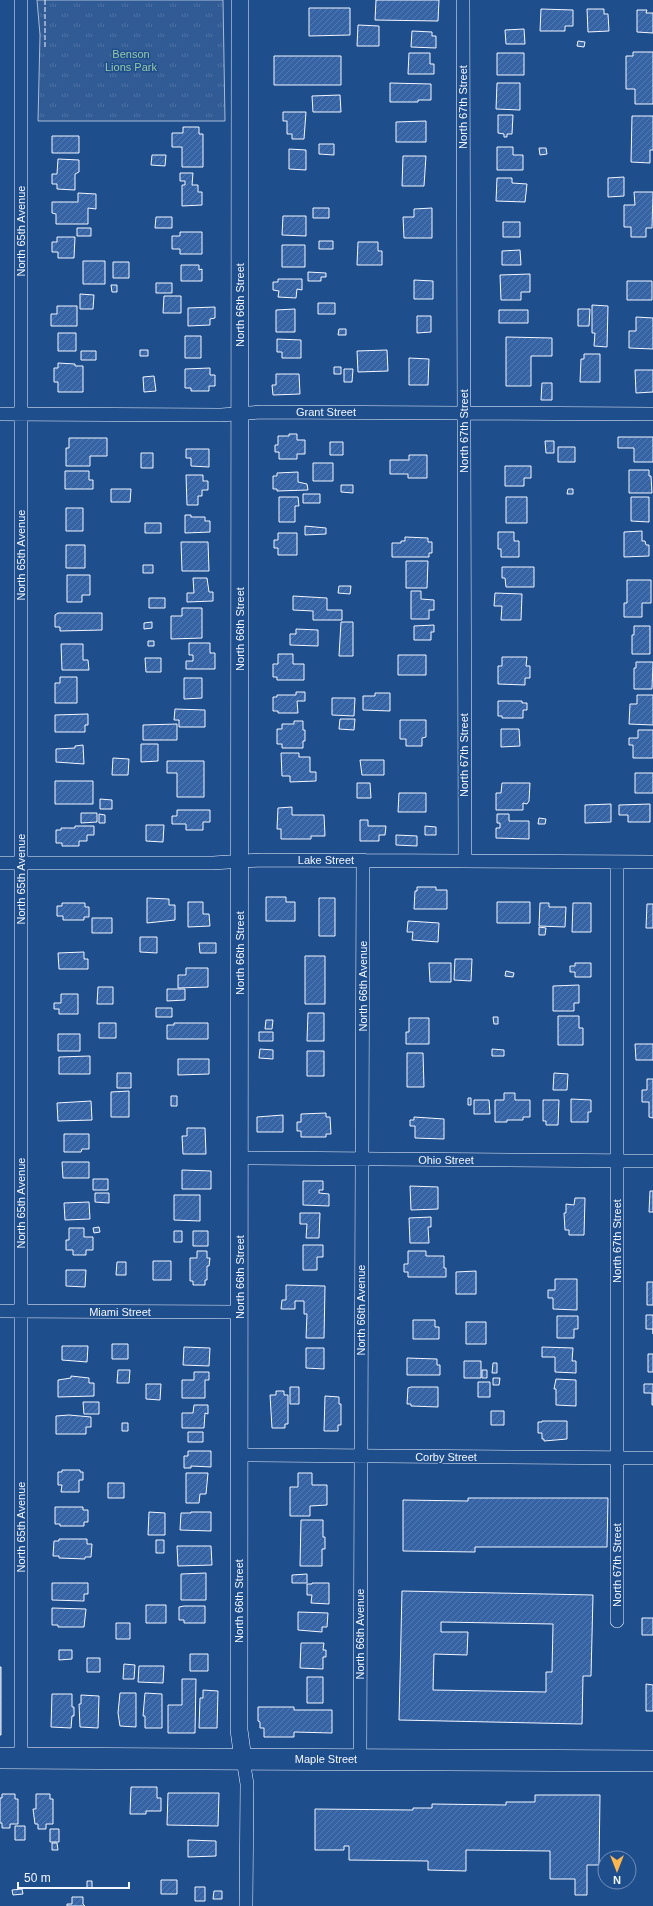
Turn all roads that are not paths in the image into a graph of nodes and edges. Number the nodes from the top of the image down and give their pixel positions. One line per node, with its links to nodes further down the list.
1 (21, 0): 7 (street, North 65th Avenue)
2 (240, 0): 4 (street, North 66th Street)
3 (463, 0): 5 (street, North 67th Street)
4 (240, 413): 5 (street, Grant Street); 7 (street, Grant Street); 10 (street, North 66th Street)
5 (464, 413): 8 (street, Grant Street); 11 (street, North 67th Street)
6 (0, 414): 7 (street, Grant Street)
7 (21, 414): 15 (street, North 65th Avenue)
8 (653, 414)
9 (363, 860): 10 (street, Lake Street); 11 (street, Lake Street); 17 (street, North 66th Avenue)
10 (240, 861): 15 (street, Lake Street); 16 (street, North 66th Street)
11 (464, 861): 12 (street, Lake Street)
12 (617, 862): 13 (street, Lake Street); 18 (street, North 67th Street)
13 (653, 862)
14 (0, 863): 15 (street, Lake Street)
15 (21, 863): 21 (street, North 65th Avenue)
16 (240, 1158): 17 (street, Ohio Street); 22 (street, North 66th Street)
17 (362, 1159): 18 (street, Ohio Street); 24 (street, North 66th Avenue)
18 (617, 1160): 19 (street, Ohio Street); 25 (street, North 67th Street)
19 (653, 1161)
20 (0, 1311): 21 (street, Miami Street)
21 (22, 1311): 22 (street, Miami Street); 29 (street, North 65th Avenue)
22 (240, 1312): 23 (street, North 66th Street)
23 (239, 1455): 24 (street, Corby Street); 30 (street, North 66th Street)
24 (360, 1457): 25 (street, Corby Street); 31 (street, North 66th Avenue)
25 (617, 1458): 26 (street, Corby Street); 27 (street, North 67th Street)
26 (653, 1458)
27 (617, 1621)
28 (0, 1758): 29 (main road, Maple Street)
29 (21, 1758): 30 (main road, Maple Street)
30 (243, 1759): 31 (main road, Maple Street); 33 (street, North 66th Street)
31 (360, 1759): 32 (main road, Maple Street)
32 (653, 1760)
33 (246, 1906)

